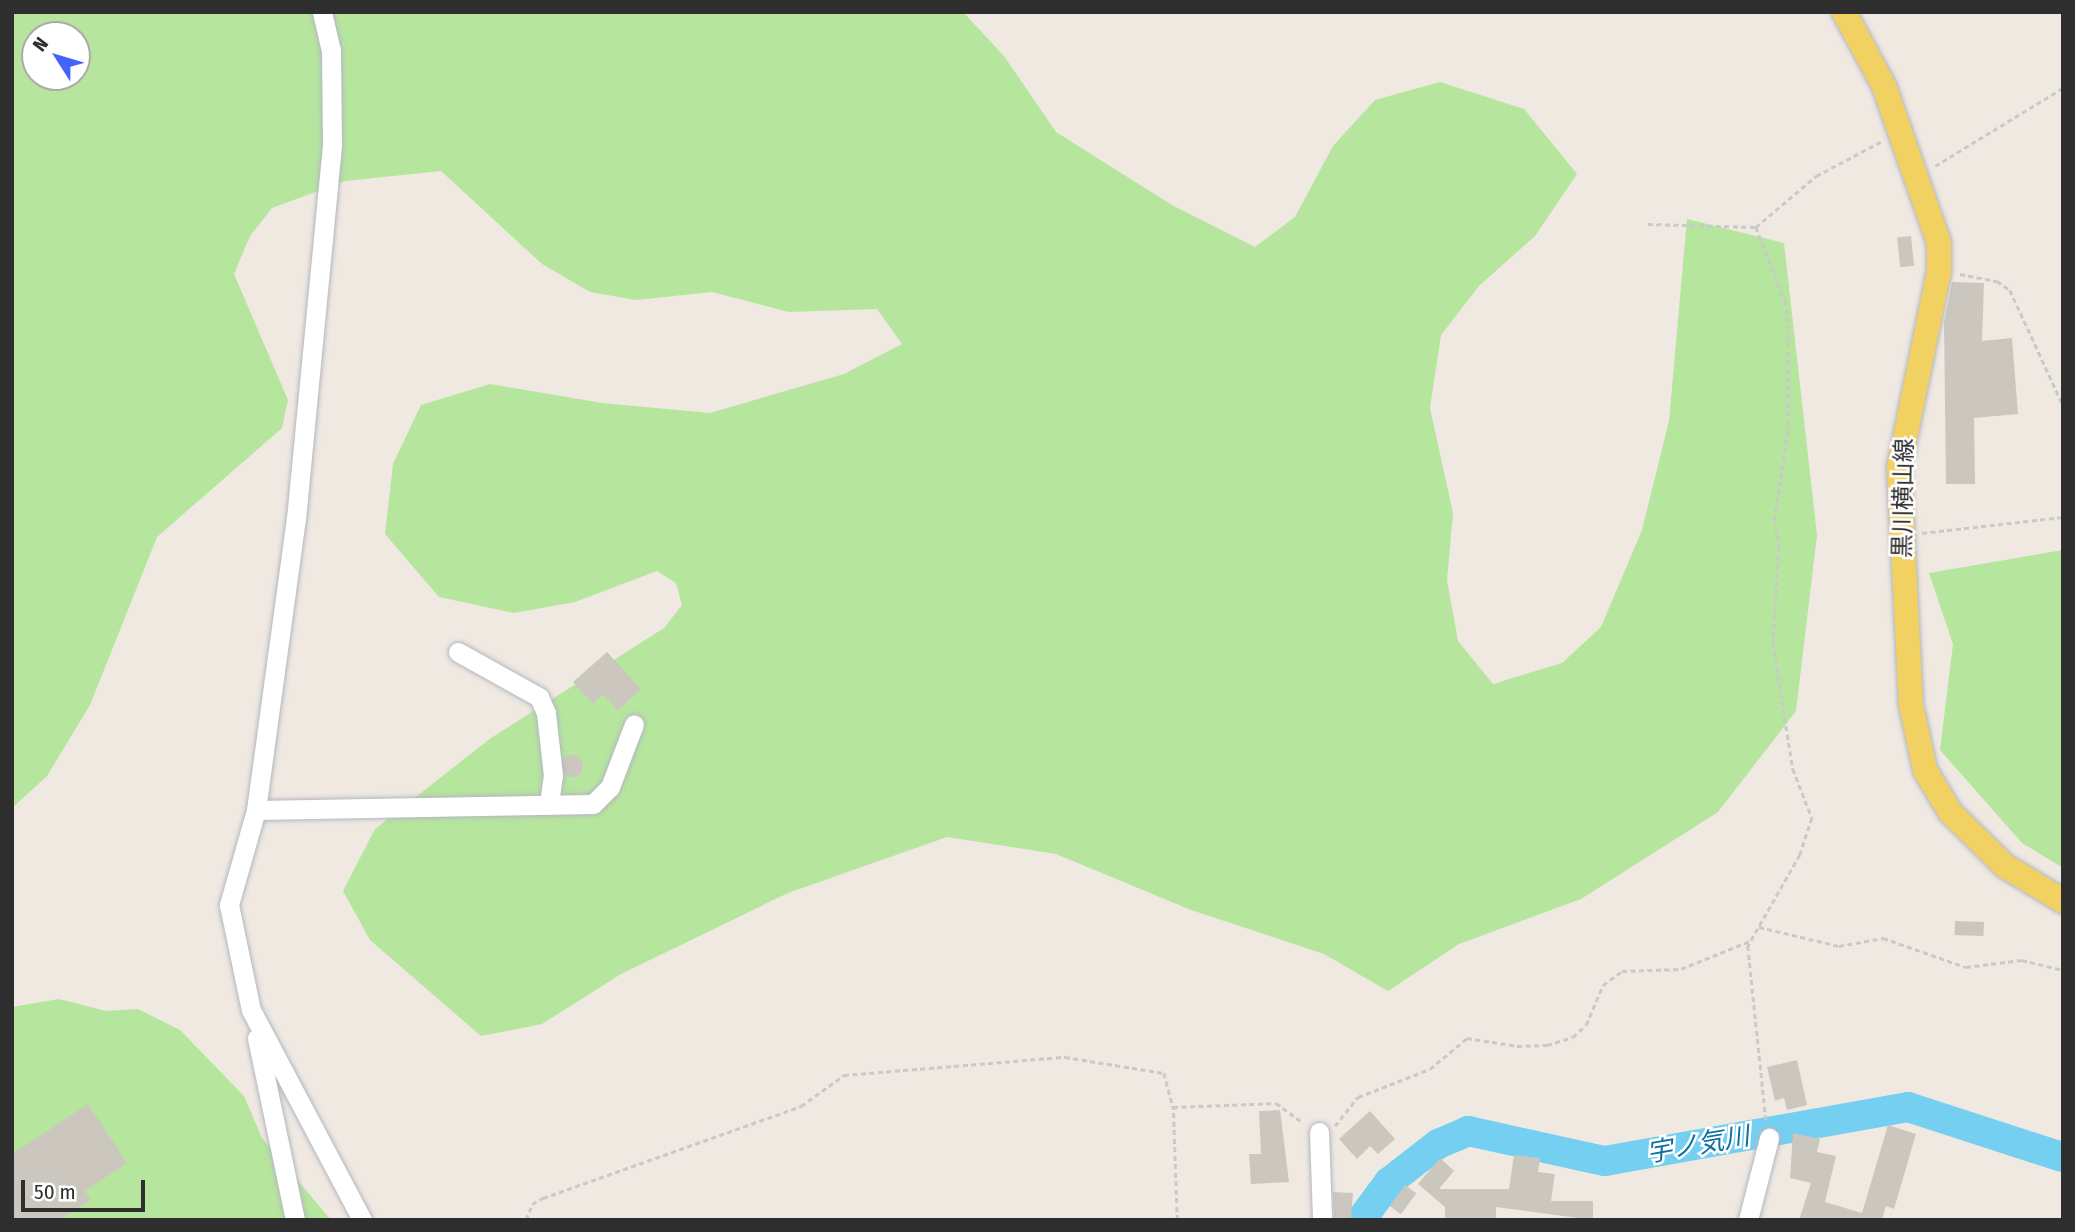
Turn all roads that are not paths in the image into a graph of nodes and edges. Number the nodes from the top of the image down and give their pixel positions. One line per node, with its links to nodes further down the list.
1 (322, 12): 6 (street)
2 (1844, 12): 7 (main road, 黒川横山線)
3 (458, 652): 5 (street)
4 (634, 724): 5 (street)
5 (549, 805): 6 (street)
6 (256, 810): 8 (street)
7 (2063, 901)
8 (251, 1010): 11 (street); 12 (street)
9 (1767, 1128): 14 (street)
10 (1319, 1132): 13 (street)
11 (295, 1220)
12 (362, 1220)
13 (1322, 1220)
14 (1748, 1220)

